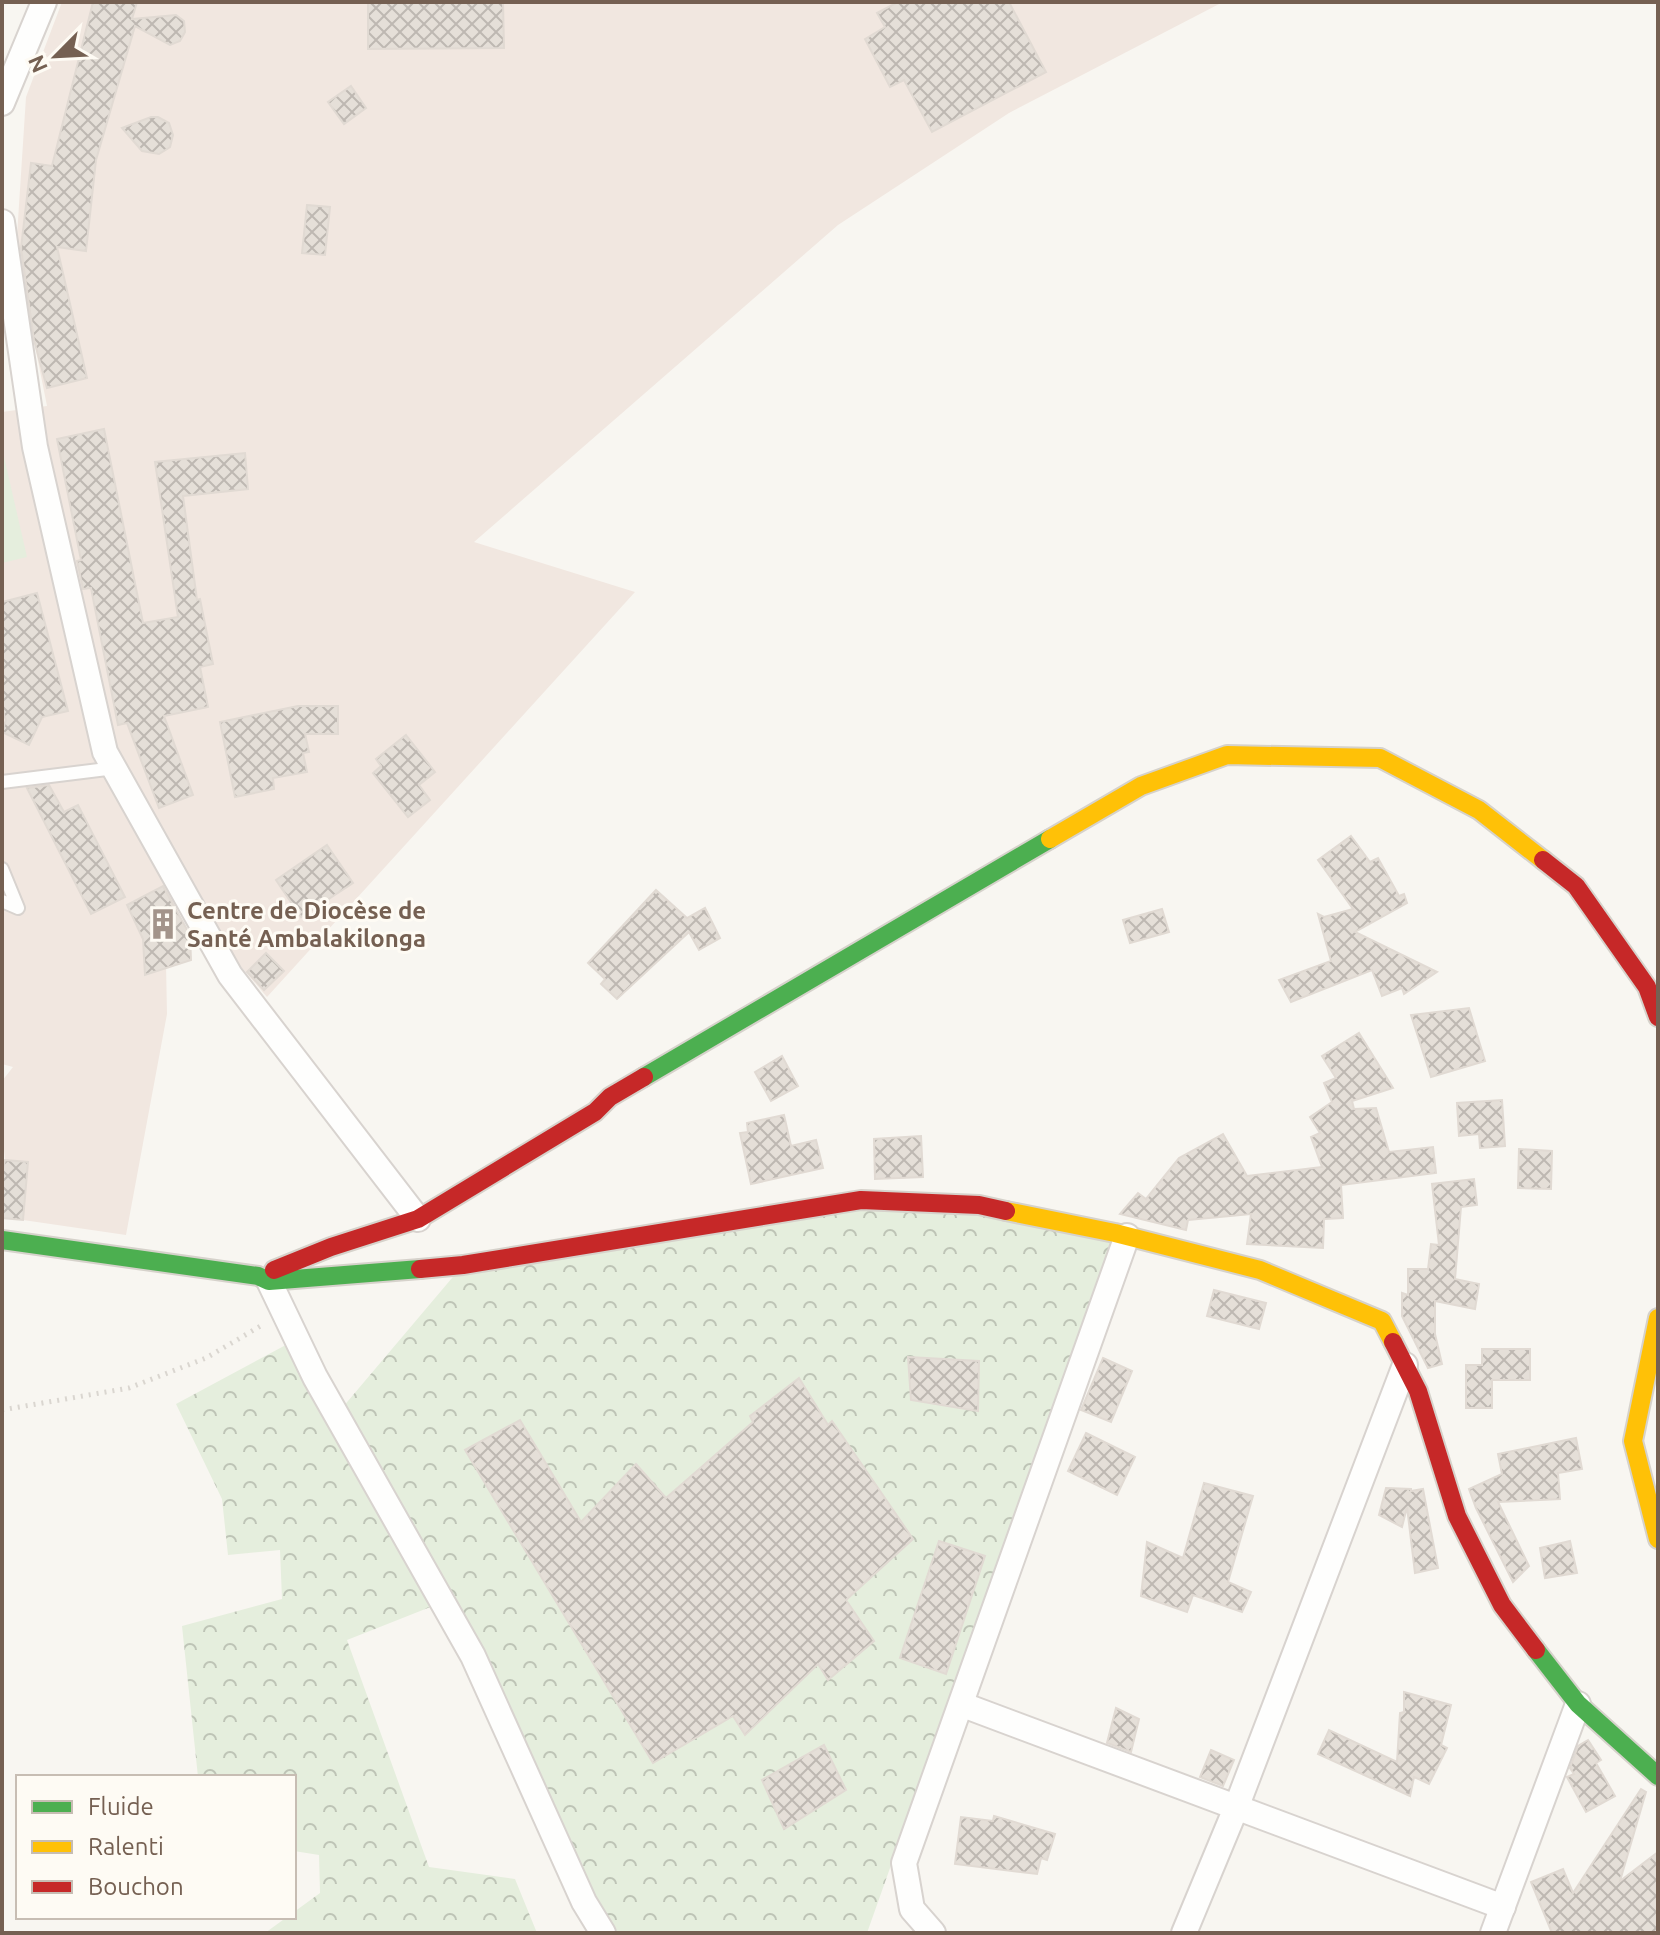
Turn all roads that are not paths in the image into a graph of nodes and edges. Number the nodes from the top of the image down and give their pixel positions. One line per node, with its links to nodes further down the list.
1 (44, 2): 2 (street)
2 (2, 103)
3 (2, 222): 4 (street)
4 (115, 768): 5 (lane); 9 (street)
5 (2, 782)
6 (2, 869): 7 (lane)
7 (2, 901)
8 (1658, 1017): 9 (street)
9 (418, 1219): 12 (street)
10 (1127, 1236): 12 (street); 14 (street); 17 (street)
11 (2, 1240): 12 (street)
12 (264, 1279): 21 (street)
13 (1658, 1318): 15 (street)
14 (1405, 1365): 16 (street); 19 (street)
15 (1658, 1539)
16 (1578, 1704): 18 (street); 20 (street)
17 (963, 1705): 19 (street); 22 (street)
18 (1658, 1776)
19 (1236, 1808): 20 (street); 23 (street)
20 (1503, 1907): 24 (street)
21 (603, 1933)
22 (933, 1933)
23 (1184, 1933)
24 (1493, 1933)

